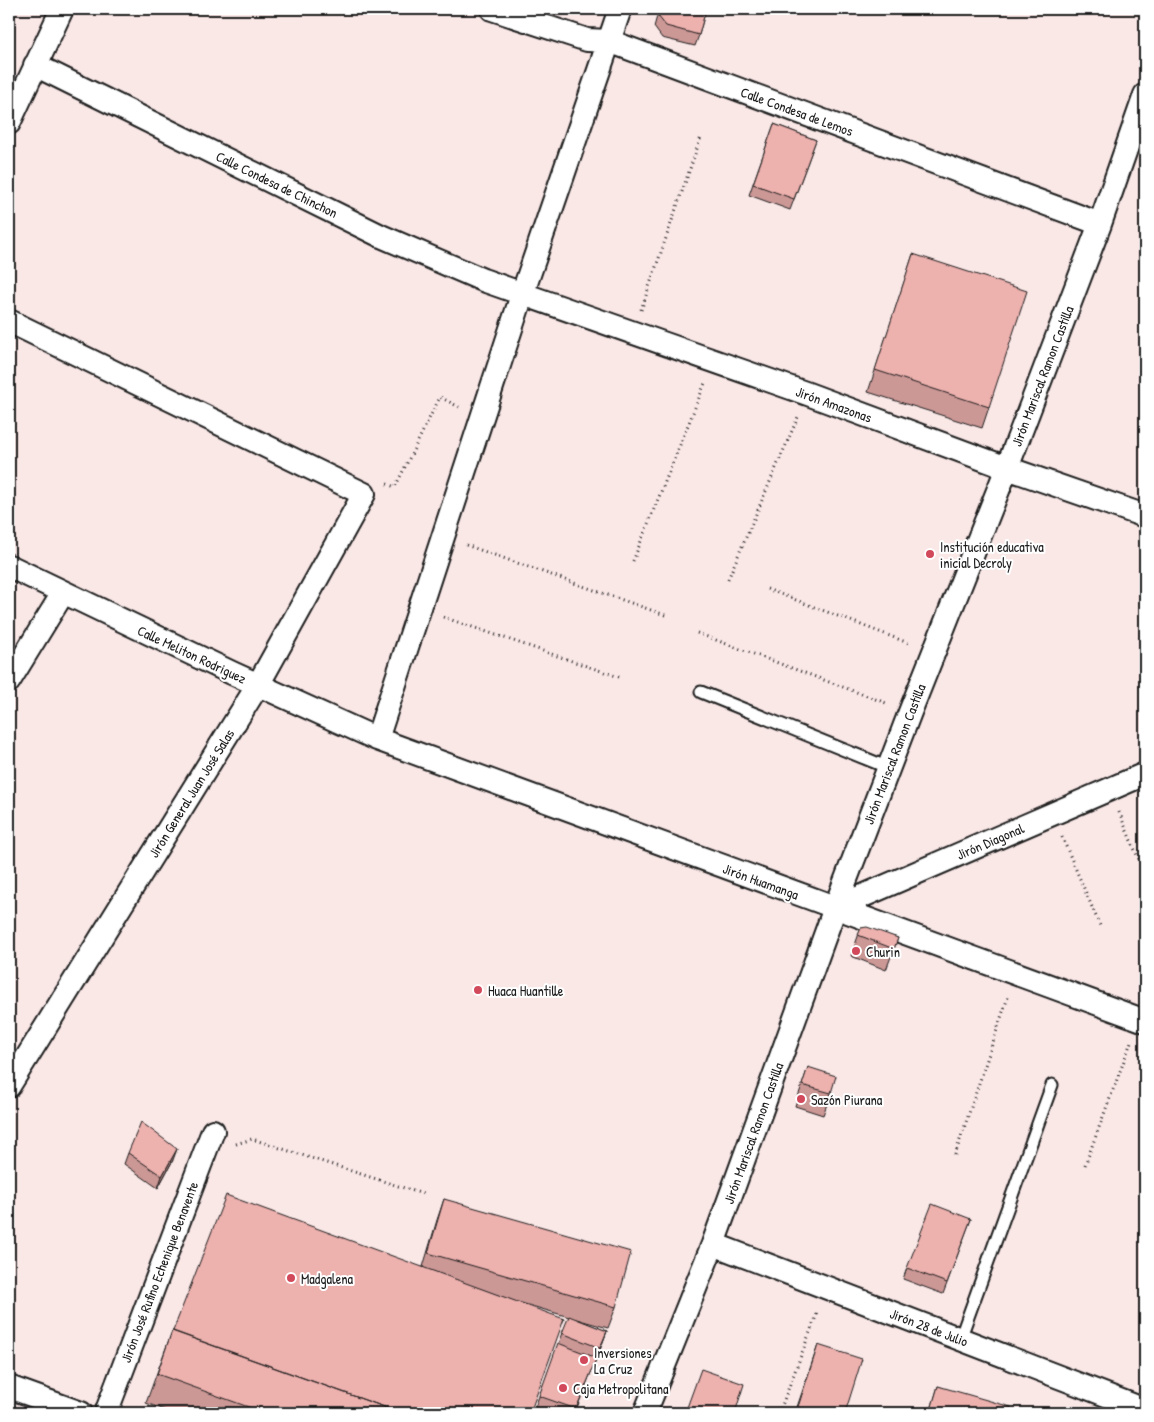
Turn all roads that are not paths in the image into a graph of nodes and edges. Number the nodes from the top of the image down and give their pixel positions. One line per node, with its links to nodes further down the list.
1 (62, 9): 5 (street)
2 (492, 9): 4 (street, Calle Condesa de Lemos)
3 (620, 9): 4 (street)
4 (608, 41): 8 (street, Calle Condesa de Lemos); 9 (street)
5 (35, 65): 7 (street); 9 (street, Calle Condesa de Chinchon)
6 (1145, 94): 8 (street, Jirón Mariscal Ramon Castilla)
7 (9, 123)
8 (1100, 224): 11 (street, Jirón Mariscal Ramon Castilla)
9 (522, 295): 11 (street, Jirón Amazonas); 18 (street)
10 (9, 321): 16 (street, Jirón General Juan José Salas)
11 (1007, 468): 12 (street, Jirón Amazonas); 19 (street, Jirón Mariscal Ramon Castilla)
12 (1145, 516)
13 (9, 566): 14 (street, Calle Meliton Rodriguez)
14 (63, 593): 15 (street); 16 (street, Calle Meliton Rodriguez)
15 (9, 681)
16 (258, 685): 18 (street, Calle Meliton Rodriguez); 24 (street, Jirón General Juan José Salas)
17 (701, 692): 19 (lane)
18 (376, 739): 21 (street, Jirón Huamanga)
19 (889, 768): 21 (street, Jirón Mariscal Ramon Castilla)
20 (1145, 774): 21 (street, Jirón Diagonal)
21 (835, 908): 22 (street, Jirón Huamanga); 26 (street, Jirón Mariscal Ramon Castilla)
22 (1143, 1020)
23 (1052, 1085): 27 (lane)
24 (9, 1086)
25 (213, 1131): 31 (street, Jirón José Rufino Echenique Benavente)
26 (713, 1244): 27 (street, Jirón 28 de Julio); 32 (street, Jirón Mariscal Ramon Castilla)
27 (960, 1339): 29 (street, Jirón 28 de Julio)
28 (9, 1387): 30 (street)
29 (1145, 1410)
30 (81, 1413)
31 (106, 1413)
32 (645, 1413)

